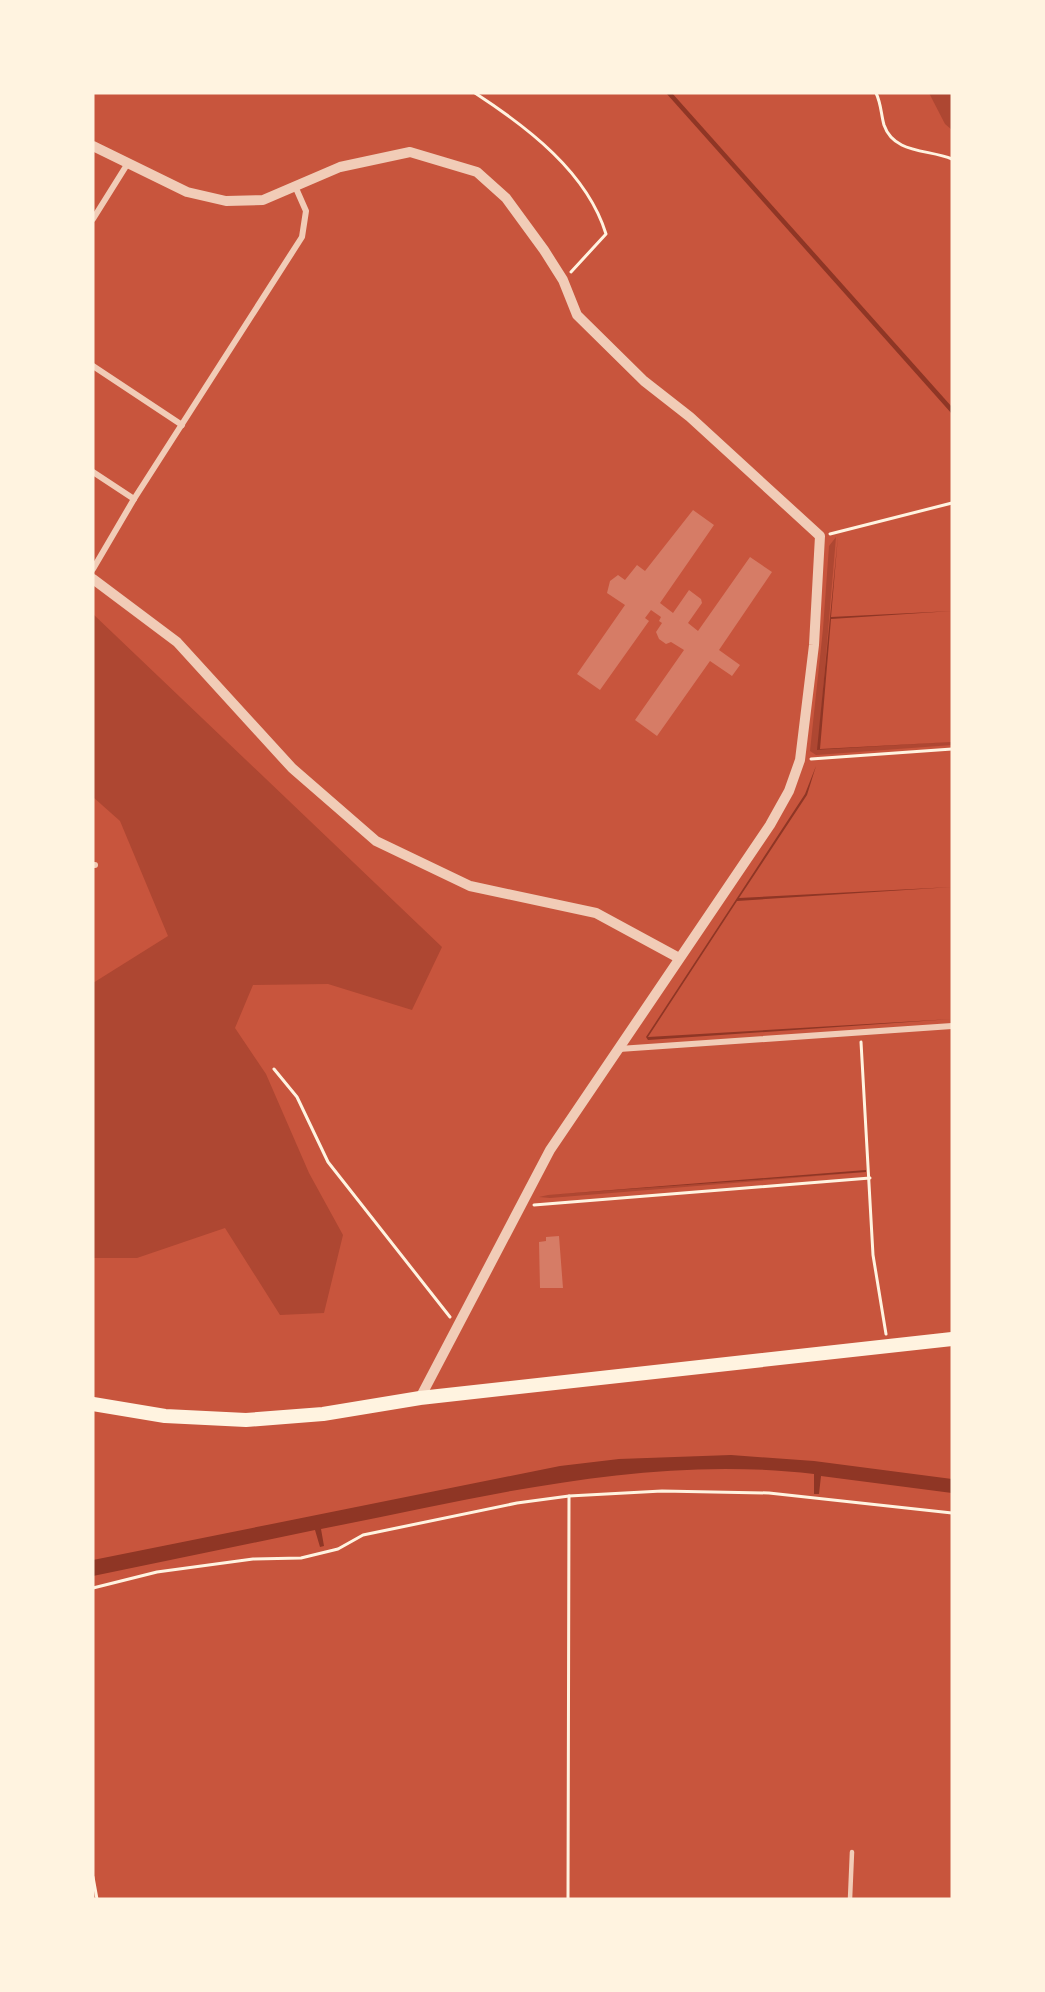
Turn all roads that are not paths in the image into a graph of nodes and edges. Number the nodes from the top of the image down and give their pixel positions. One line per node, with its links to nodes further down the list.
1 (93, 146): 2 (street)
2 (128, 163): 3 (street); 4 (street)
3 (295, 185): 6 (street); 11 (street)
4 (93, 219)
5 (93, 366): 6 (street)
6 (182, 425): 8 (street)
7 (93, 472): 8 (street)
8 (134, 499): 9 (street)
9 (93, 569)
10 (93, 579): 11 (street)
11 (680, 958): 13 (street)
12 (952, 1026): 13 (street)
13 (619, 1049): 15 (street)
14 (952, 1339): 15 (main road)
15 (420, 1398): 16 (main road)
16 (93, 1404)
17 (852, 1852): 18 (lane)
18 (850, 1899)

